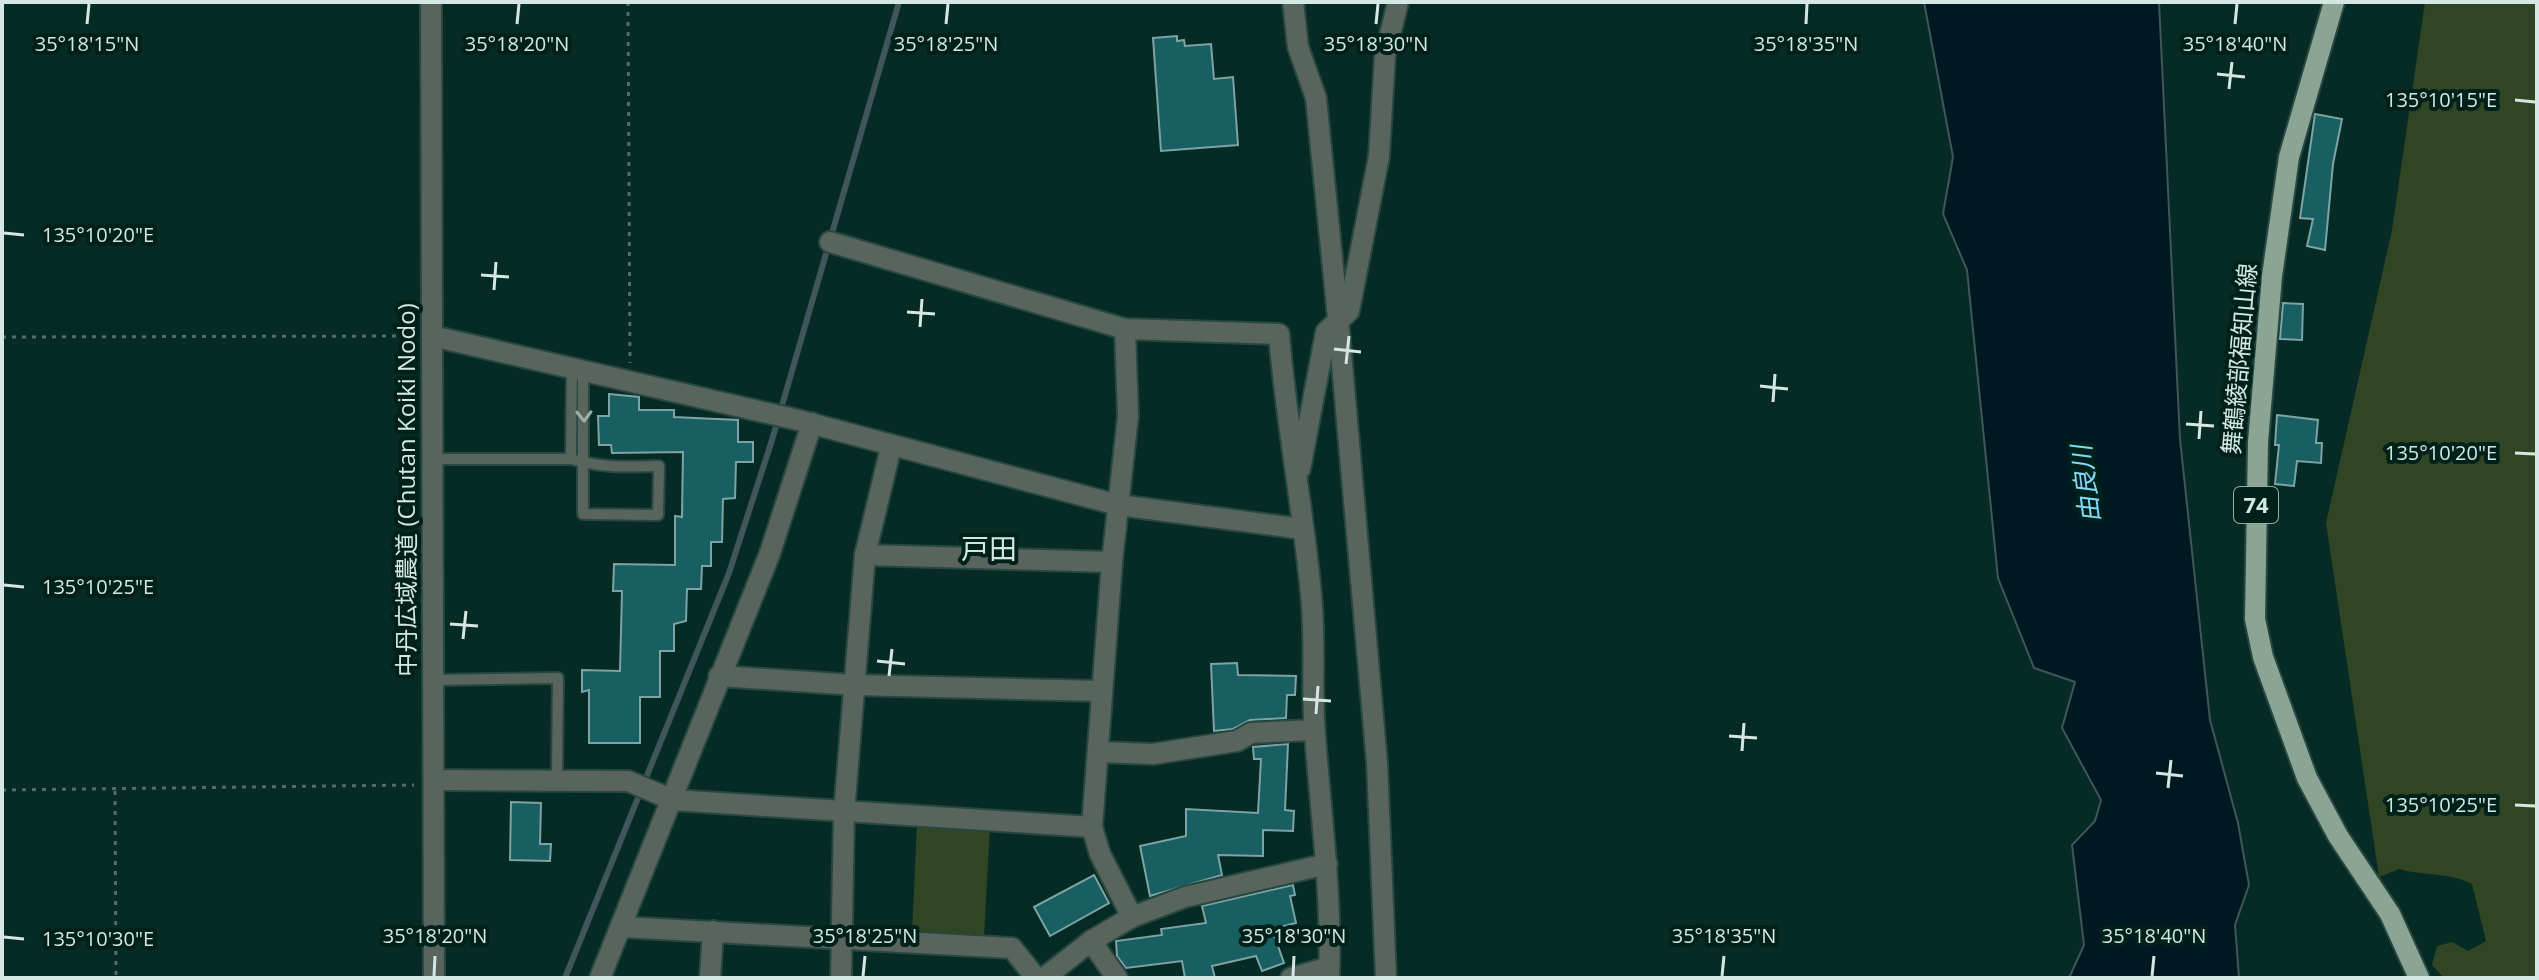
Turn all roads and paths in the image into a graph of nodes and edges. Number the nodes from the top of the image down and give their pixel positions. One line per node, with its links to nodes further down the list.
1 (431, 2): 9 (street, 中丹広域農道 (Chutan Koiki Nodo))
2 (628, 2): 12 (path)
3 (1293, 2): 7 (street)
4 (1398, 2): 7 (street)
5 (2334, 2): 53 (main road, 舞鶴綾部福知山線 / 74)
6 (830, 242): 8 (street)
7 (1338, 318): 18 (street); 52 (street)
8 (1125, 329): 18 (street); 19 (street)
9 (432, 336): 10 (path); 11 (street); 15 (street, 中丹広域農道 (Chutan Koiki Nodo))
10 (2, 337)
11 (578, 367): 12 (street); 16 (lane); 17 (lane, one-way to 17)
12 (628, 378): 13 (street)
13 (805, 422): 14 (street); 23 (street)
14 (891, 447): 19 (street); 21 (street)
15 (434, 459): 16 (lane); 24 (street, 中丹広域農道 (Chutan Koiki Nodo))
16 (571, 459): 17 (lane)
17 (584, 463): 17 (lane)
18 (1298, 475): 20 (street)
19 (1118, 505): 20 (street); 22 (street)
20 (1303, 529): 27 (street)
21 (865, 555): 22 (street); 25 (street)
22 (1112, 562): 26 (street)
23 (719, 676): 25 (street); 33 (street)
24 (435, 680): 29 (street, 中丹広域農道 (Chutan Koiki Nodo)); 30 (lane)
25 (855, 685): 26 (street); 34 (street)
26 (1101, 691): 28 (street)
27 (1314, 730): 28 (street); 36 (street)
28 (1098, 752): 35 (street)
29 (434, 780): 30 (street); 32 (path); 44 (street, 中丹広域農道 (Chutan Koiki Nodo))
30 (557, 781): 33 (street)
31 (2, 790): 32 (path)
32 (115, 791): 43 (path)
33 (667, 798): 34 (street); 38 (street)
34 (844, 813): 35 (street); 40 (street)
35 (1092, 827): 37 (street)
36 (1327, 864): 37 (street); 42 (street)
37 (1132, 917): 41 (street)
38 (621, 927): 39 (street); 45 (street)
39 (713, 931): 40 (street); 46 (street)
40 (842, 938): 47 (street); 48 (street)
41 (1091, 941): 49 (street); 50 (street)
42 (1329, 973): 51 (street)
43 (116, 978)
44 (434, 978)
45 (600, 978)
46 (710, 978)
47 (841, 978)
48 (1036, 978)
49 (1044, 978)
50 (1117, 978)
51 (1291, 978)
52 (1386, 978)
53 (2419, 978)

